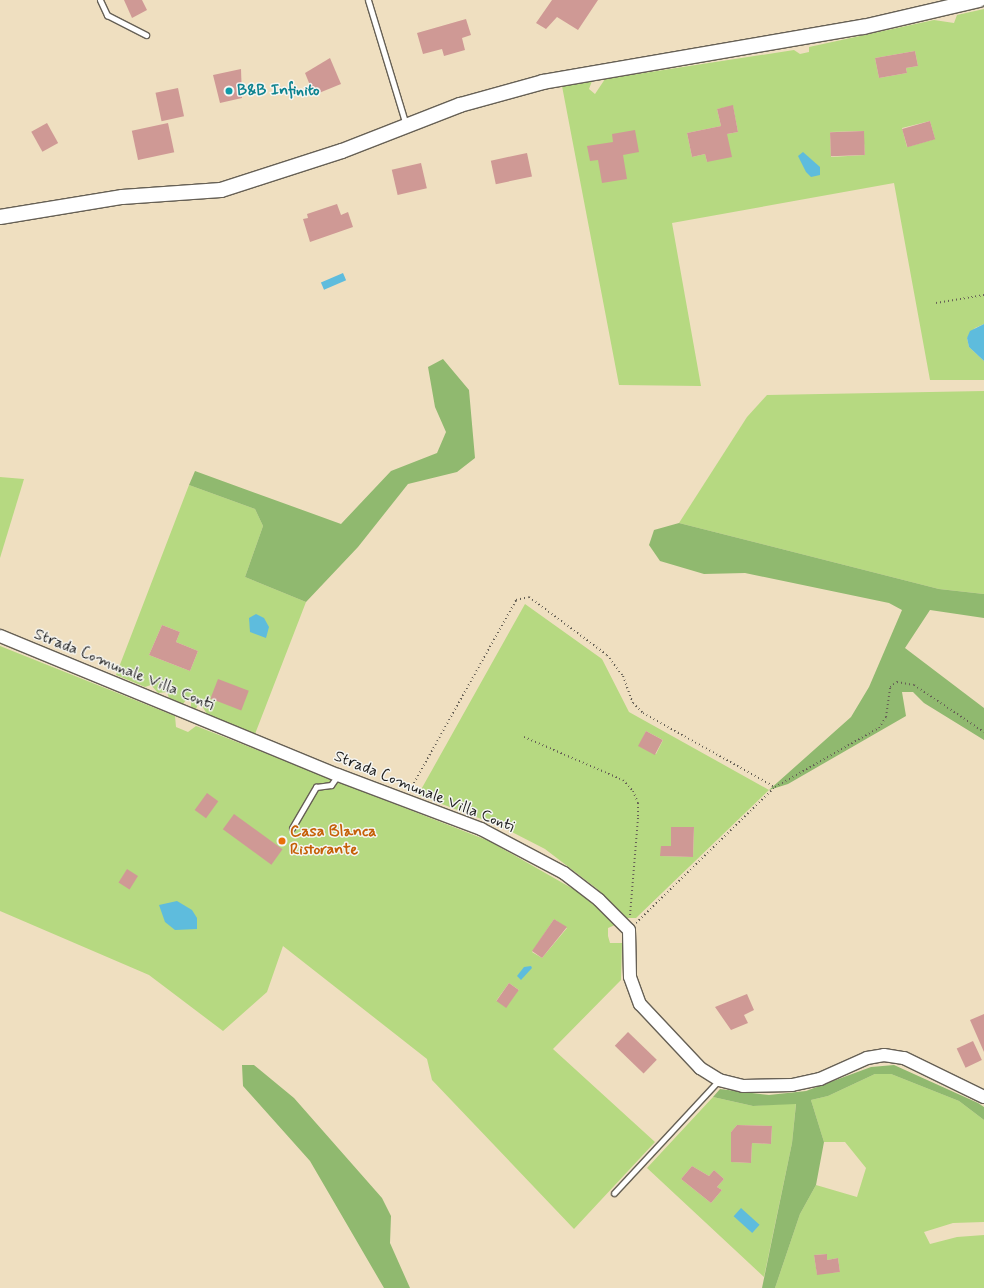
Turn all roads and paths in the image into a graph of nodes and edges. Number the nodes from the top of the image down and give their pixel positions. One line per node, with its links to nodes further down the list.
1 (100, 0): 4 (lane)
2 (368, 0): 5 (lane)
3 (979, 0): 5 (main road)
4 (146, 35)
5 (406, 125): 6 (main road)
6 (0, 217)
7 (984, 295): 8 (path)
8 (936, 303)
9 (0, 636): 12 (street, Strada Comunale Villa Conti)
10 (984, 732): 13 (path)
11 (524, 736): 16 (path)
12 (338, 775): 14 (street, Strada Comunale Villa Conti); 15 (lane)
13 (775, 787): 14 (path); 16 (path)
14 (404, 800): 16 (street, Strada Comunale Villa Conti)
15 (292, 828)
16 (629, 930): 17 (street)
17 (719, 1080): 18 (street); 19 (lane)
18 (984, 1097)
19 (614, 1193)

